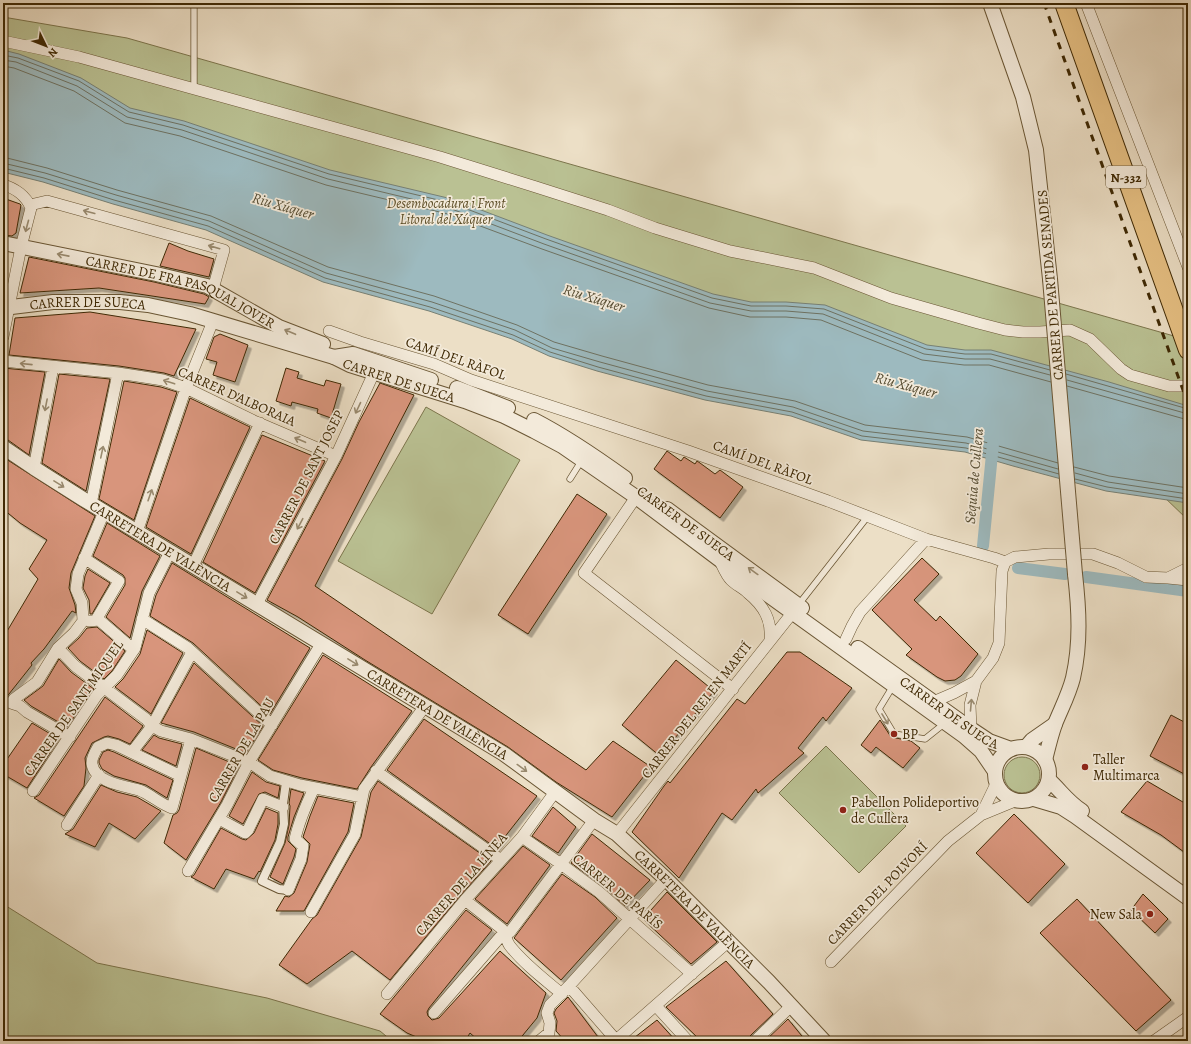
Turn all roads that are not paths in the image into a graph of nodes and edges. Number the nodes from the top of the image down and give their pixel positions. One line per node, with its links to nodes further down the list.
1 (194, 3): 6 (lane)
2 (990, 3): 64 (street, CARRER DE PARTIDA SENADES, bridge)
3 (1064, 3): 17 (highway, N-332)
4 (1086, 3): 11 (street)
5 (3, 40): 6 (street)
6 (194, 90): 24 (street)
7 (3, 185): 8 (street)
8 (30, 205): 10 (street, one-way to 10); 12 (street, one-way to 8)
9 (3, 244): 10 (street, CARRER DE FRA PASQUAL JOVER)
10 (21, 247): 12 (street, CARRER DE FRA PASQUAL JOVER, one-way to 10); 13 (street)
11 (1188, 267)
12 (214, 289): 18 (street, CARRER DE FRA PASQUAL JOVER, one-way to 12)
13 (6, 308): 14 (street, CARRER DE SUECA); 16 (street)
14 (213, 321): 19 (street, CARRER DE SUECA); 25 (street)
15 (329, 331): 35 (street, CAMÍ DEL RÀFOL)
16 (3, 337)
17 (1188, 350)
18 (353, 354): 19 (street, CARRER DE SUECA); 22 (street, CARRER DE SUECA)
19 (334, 357): 22 (street, CARRER DE SUECA)
20 (3, 362): 21 (street, CARRER D'ALBORAIA, one-way to 20)
21 (53, 367): 23 (street, CARRER D'ALBORAIA); 30 (street, one-way to 30)
22 (377, 368): 28 (street, CARRER DE SANT JOSEP, one-way to 28); 29 (street, CARRER DE SUECA)
23 (118, 373): 25 (street, CARRER D'ALBORAIA, one-way to 23); 33 (street, one-way to 23)
24 (1188, 386)
25 (186, 388): 26 (street, CARRER D'ALBORAIA); 36 (street, one-way to 25)
26 (260, 423): 28 (street, CARRER D'ALBORAIA, one-way to 26); 42 (street)
27 (3, 447): 30 (street, CARRETERA DE VALÈNCIA)
28 (336, 456): 46 (street, CARRER DE SANT JOSEP, one-way to 46)
29 (585, 456): 31 (lane); 32 (street, CARRER DE SUECA); 47 (street, CARRER DE SUECA, one-way to 29)
30 (34, 468): 33 (street, CARRETERA DE VALÈNCIA, one-way to 33)
31 (570, 479)
32 (636, 497): 40 (street, CARRER DE SUECA); 60 (street)
33 (91, 504): 34 (street, CARRETERA DE VALÈNCIA)
34 (104, 512): 36 (street, CARRETERA DE VALÈNCIA); 39 (street)
35 (868, 516): 37 (street, CAMÍ DEL RÀFOL); 47 (lane)
36 (137, 532): 38 (street, CARRETERA DE VALÈNCIA)
37 (926, 539): 41 (street, CAMÍ DEL RÀFOL); 51 (street)
38 (170, 552): 42 (street, CARRETERA DE VALÈNCIA); 48 (street, CARRER DE SANT MIQUEL)
39 (84, 558): 49 (street); 50 (street)
40 (718, 559): 47 (street, CARRER DE SUECA); 52 (street)
41 (1004, 562): 44 (street); 57 (street)
42 (193, 566): 46 (street, CARRETERA DE VALÈNCIA, one-way to 46)
43 (1188, 568): 44 (street)
44 (1168, 578): 45 (street)
45 (1188, 580)
46 (257, 604): 53 (street, CARRETERA DE VALÈNCIA)
47 (795, 609): 51 (street, CARRER DE SUECA); 52 (street, CARRER DEL REI EN MARTÍ); 58 (street, CARRER DE SUECA)
48 (142, 618): 55 (street, CARRER DE SANT MIQUEL); 56 (street)
49 (96, 620): 50 (street); 55 (street)
50 (82, 622): 54 (street)
51 (846, 640): 61 (street, CARRER DE SUECA)
52 (770, 641): 60 (street, CARRER DEL REI EN MARTÍ)
53 (321, 644): 62 (street, CARRETERA DE VALÈNCIA, one-way to 62); 65 (street, CARRER DE LA PAU)
54 (58, 648): 59 (street); 68 (street)
55 (134, 650): 59 (street, CARRER DE SANT MIQUEL)
56 (192, 652): 65 (street); 66 (street)
57 (976, 681): 61 (street); 67 (street, one-way to 57)
58 (894, 686): 63 (street, CARRER DE SUECA); 63 (lane, one-way to 63)
59 (104, 688): 66 (street); 68 (street, CARRER DE SANT MIQUEL)
60 (733, 688): 92 (street, CARRER DEL REI EN MARTÍ)
61 (933, 702): 67 (street, CARRER DE SUECA)
62 (425, 706): 75 (street); 83 (street, CARRETERA DE VALÈNCIA, one-way to 83)
63 (946, 723): 78 (street, CARRER DE SUECA)
64 (1055, 724): 70 (street); 73 (street, CARRER DE PARTIDA SENADES)
65 (272, 725): 74 (street, CARRER DE LA PAU)
66 (152, 726): 69 (street); 72 (street)
67 (971, 729): 71 (street, CARRER DE SUECA)
68 (70, 737): 82 (street, CARRER DE SANT MIQUEL)
69 (191, 739): 74 (street); 77 (street)
70 (1026, 747): 71 (street); 73 (street)
71 (1011, 749): 78 (street)
72 (132, 752): 76 (street); 77 (street)
73 (1045, 760): 79 (street)
74 (249, 762): 80 (street); 89 (street, CARRER DE LA PAU)
75 (376, 771): 84 (street); 94 (street)
76 (99, 775): 77 (street); 91 (street)
77 (181, 776)
78 (995, 777): 86 (street); 88 (street, CARRER DEL POLVORÍ)
79 (1049, 780): 85 (street); 98 (street)
80 (286, 782): 81 (street); 87 (street)
81 (314, 788): 84 (street); 99 (street)
82 (33, 791)
83 (555, 792): 90 (street, CARRETERA DE VALÈNCIA); 93 (street, CARRER DE LA LÍNEA)
84 (362, 797): 102 (street)
85 (1034, 799): 86 (street); 100 (street)
86 (1015, 801): 88 (street, CARRER DEL POLVORÍ)
87 (283, 807): 89 (street); 99 (street)
88 (981, 815): 106 (street, CARRER DEL POLVORÍ)
89 (219, 819): 96 (street, CARRER DE LA PAU)
90 (594, 820): 92 (street, CARRETERA DE VALÈNCIA); 95 (street)
91 (68, 824)
92 (617, 834): 97 (street, CARRETERA DE VALÈNCIA)
93 (522, 837): 94 (street, CARRER DE LA LÍNEA); 95 (street, CARRER DE PARÍS)
94 (501, 860): 101 (street, CARRER DE LA LÍNEA)
95 (561, 864): 103 (street, CARRER DE PARÍS); 104 (street)
96 (188, 870)
97 (666, 879): 103 (street); 105 (street, CARRETERA DE VALÈNCIA)
98 (1188, 887)
99 (288, 890)
100 (1188, 898)
101 (465, 900): 104 (street); 109 (street, CARRER DE LA LÍNEA)
102 (311, 912)
103 (631, 919): 107 (street, CARRER DE PARÍS); 108 (street)
104 (506, 934): 108 (street); 112 (street)
105 (728, 941): 107 (street); 111 (street, CARRETERA DE VALÈNCIA)
106 (831, 962)
107 (692, 974): 110 (street)
108 (566, 990): 114 (street); 116 (street)
109 (387, 994)
110 (656, 1006): 116 (street); 117 (street)
111 (792, 1006): 118 (street); 119 (street, CARRETERA DE VALÈNCIA)
112 (434, 1013)
113 (1188, 1017): 120 (street)
114 (552, 1037): 115 (street)
115 (539, 1041)
116 (615, 1041)
117 (688, 1041)
118 (755, 1041)
119 (824, 1041)
120 (1154, 1041)

